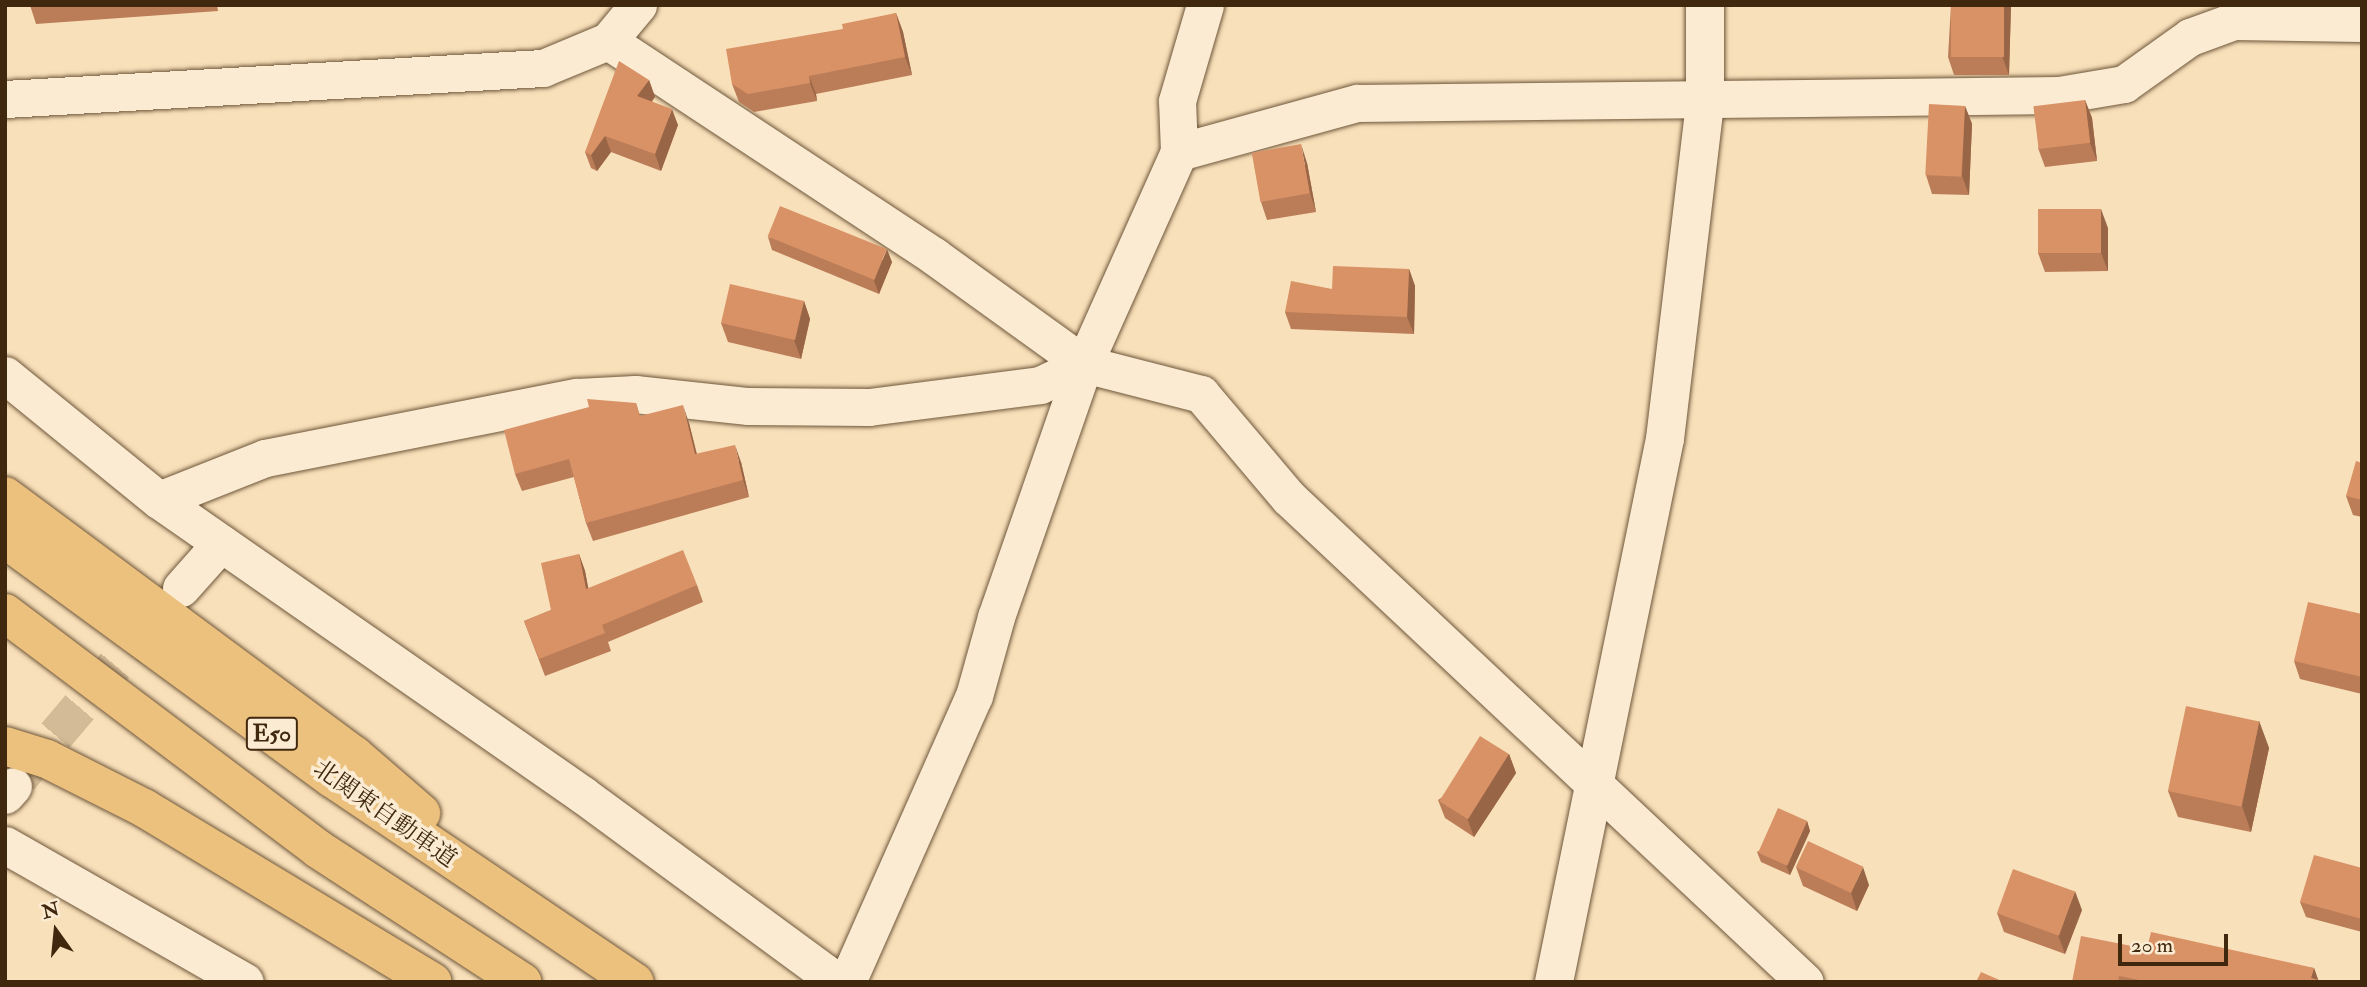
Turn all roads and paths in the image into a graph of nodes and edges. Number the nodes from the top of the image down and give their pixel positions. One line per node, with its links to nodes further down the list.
1 (638, 5): 5 (street)
2 (1205, 5): 8 (street)
3 (1705, 5): 7 (street)
4 (2362, 23): 7 (street)
5 (608, 40): 6 (street); 9 (street)
6 (5, 99)
7 (1705, 102): 8 (street); 18 (street)
8 (1179, 152): 9 (street)
9 (1084, 363): 12 (street); 18 (street); 26 (street)
10 (5, 375): 12 (street)
11 (5, 496): 20 (highway)
12 (159, 500): 14 (street)
13 (5, 539): 20 (highway, 北関東自動車道 / E50)
14 (221, 543): 15 (street); 25 (street)
15 (181, 588)
16 (5, 613): 23 (highway, E50)
17 (5, 746): 22 (highway)
18 (1595, 786): 27 (street); 28 (street)
19 (5, 845): 21 (street)
20 (544, 922): 24 (highway, 北関東自動車道 / E50)
21 (245, 982)
22 (433, 982)
23 (522, 982)
24 (635, 982)
25 (838, 982)
26 (848, 982)
27 (1554, 982)
28 (1805, 982)

